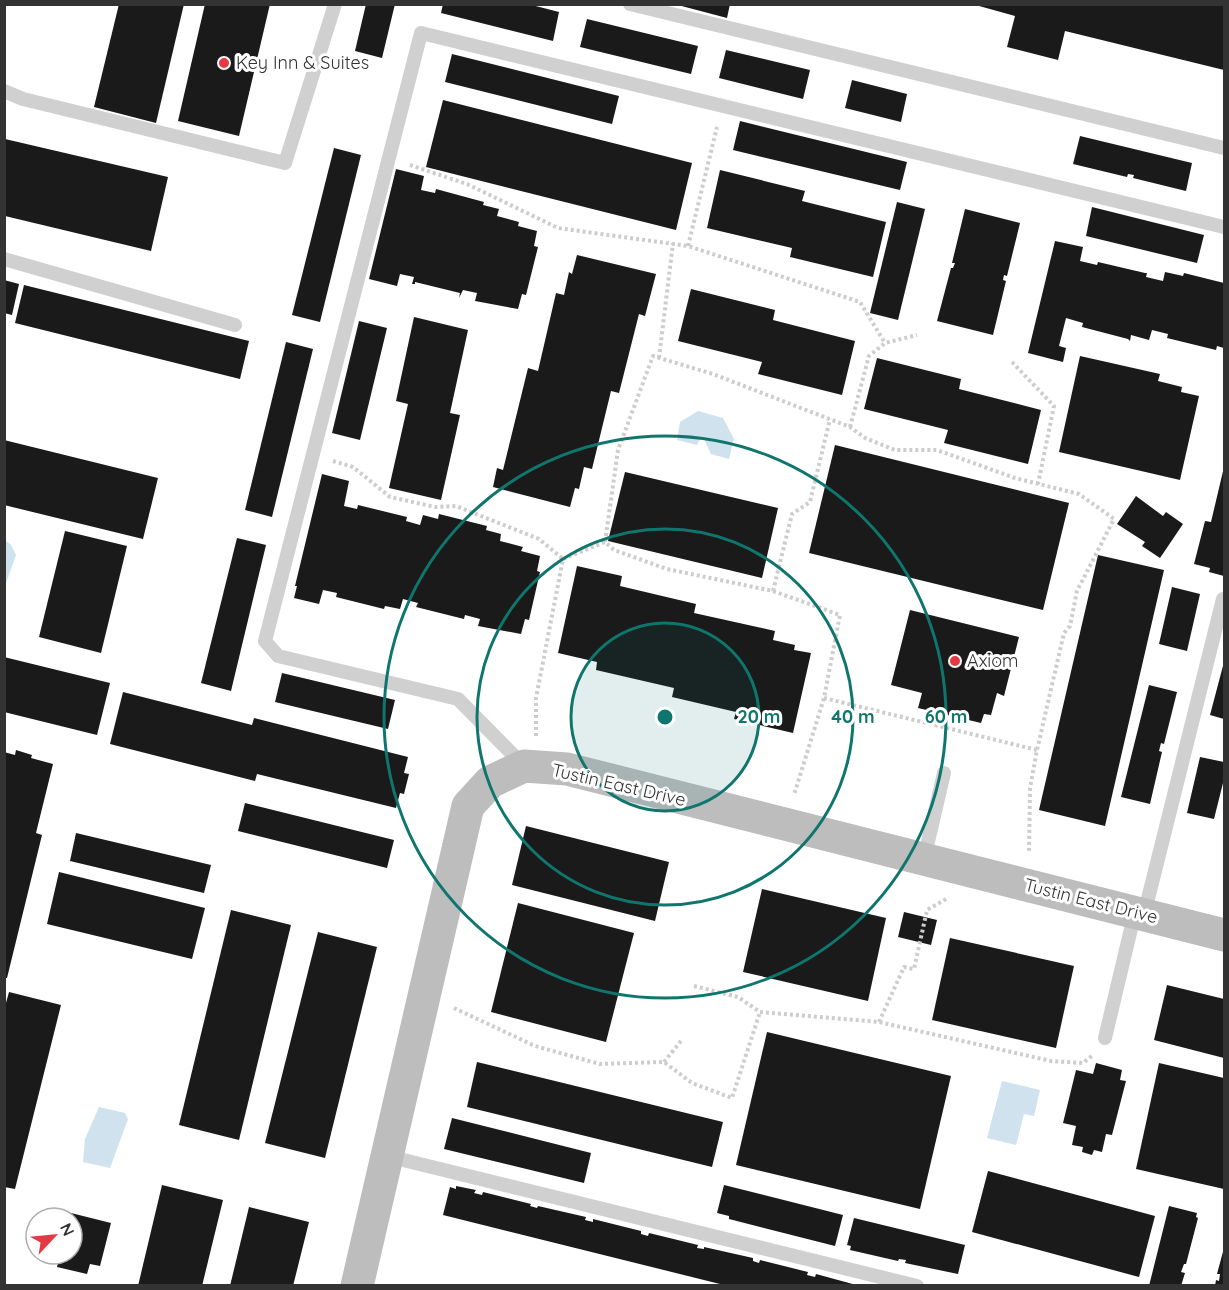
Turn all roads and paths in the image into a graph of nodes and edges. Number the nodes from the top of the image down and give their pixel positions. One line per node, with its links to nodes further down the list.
1 (335, 4): 3 (lane)
2 (630, 4): 5 (lane)
3 (4, 91)
4 (722, 106): 6 (lane); 7 (lane); 9 (path)
5 (1224, 148)
6 (389, 159): 8 (path); 18 (lane)
7 (1224, 227)
8 (673, 243): 9 (path); 14 (path)
9 (688, 246): 13 (path)
10 (4, 259): 11 (lane)
11 (235, 325)
12 (917, 335): 13 (path)
13 (885, 343): 17 (path)
14 (659, 358): 16 (path); 20 (path)
15 (1012, 362): 19 (path)
16 (830, 419): 17 (path); 22 (path)
17 (850, 427): 19 (path)
18 (313, 454): 21 (path); 26 (lane)
19 (1038, 483): 25 (path)
20 (605, 542): 21 (path); 22 (path)
21 (564, 559): 26 (path)
22 (773, 591): 24 (path)
23 (1223, 599): 32 (lane)
24 (824, 698): 25 (path); 28 (path)
25 (1037, 750): 31 (path)
26 (530, 767): 28 (street, Tustin East Drive); 35 (street, Tustin East Drive)
27 (944, 773): 29 (lane)
28 (785, 824): 29 (street, Tustin East Drive)
29 (924, 859): 30 (street, Tustin East Drive)
30 (958, 868): 31 (street, Tustin East Drive); 37 (path)
31 (1029, 886): 32 (street, Tustin East Drive)
32 (1139, 913): 33 (street, Tustin East Drive); 38 (lane)
33 (1224, 935)
34 (694, 986): 36 (path)
35 (426, 990): 40 (path); 41 (street, Tustin East Drive)
36 (760, 1012): 37 (path); 40 (path)
37 (879, 1022): 38 (path)
38 (1105, 1038)
39 (681, 1041): 40 (path)
40 (664, 1062)
41 (387, 1156): 42 (street, Tustin East Drive); 43 (lane)
42 (357, 1286)
43 (917, 1286)

